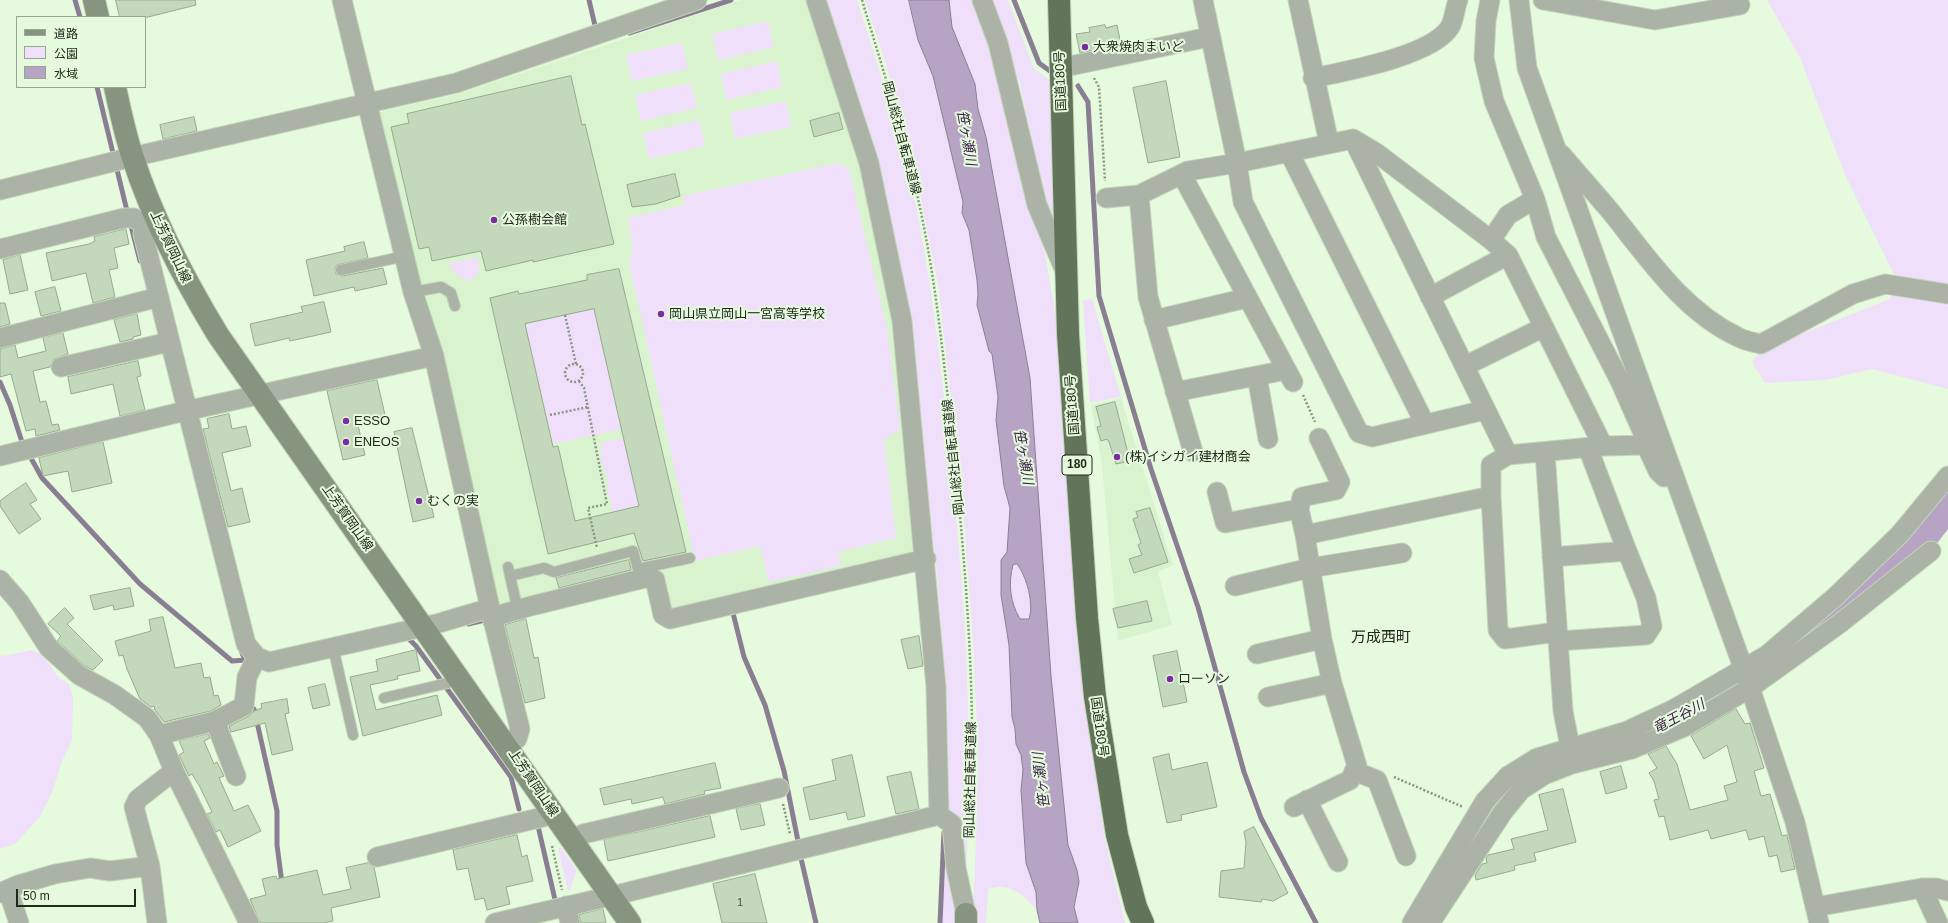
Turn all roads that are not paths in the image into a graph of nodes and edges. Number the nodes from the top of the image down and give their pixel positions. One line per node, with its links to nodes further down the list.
1 (94, 0): 14 (main road)
2 (342, 0): 19 (street)
3 (697, 0): 19 (street)
4 (816, 0): 76 (street)
5 (982, 0): 37 (street)
6 (1059, 0): 16 (highway, 国道180号 / 180)
7 (1203, 0): 15 (street)
8 (1298, 0): 17 (street)
9 (1458, 0): 17 (street)
10 (1490, 0): 30 (street)
11 (1519, 0): 22 (street)
12 (1543, 0): 13 (street)
13 (1740, 5)
14 (98, 16)
15 (1210, 37): 16 (street); 25 (street)
16 (1060, 68): 37 (highway, 国道180号 / 180)
17 (1313, 78): 21 (street)
18 (115, 88): 24 (main road, 上芳賀岡山線)
19 (366, 107): 24 (street); 34 (street)
20 (1353, 139): 21 (street); 32 (street); 40 (street)
21 (1329, 143): 23 (street)
22 (1554, 146): 39 (street); 65 (street)
23 (1289, 152): 25 (street); 56 (street)
24 (120, 160): 27 (street); 31 (main road, 上芳賀岡山線)
25 (1237, 163): 26 (street); 56 (street)
26 (1182, 175): 28 (street); 41 (street)
27 (0, 190)
28 (1139, 195): 29 (street); 44 (street)
29 (1106, 198)
30 (1535, 198): 32 (street); 59 (street)
31 (140, 221): 33 (street); 42 (street); 53 (main road, 上芳賀岡山線)
32 (1491, 240): 35 (street)
33 (0, 248)
34 (405, 256): 36 (lane); 38 (street)
35 (1508, 256): 40 (street); 45 (street)
36 (341, 270)
37 (1066, 274): 121 (highway, 国道180号 / 180)
38 (413, 292): 43 (lane); 48 (street)
39 (1948, 294)
40 (1430, 297): 49 (street)
41 (1248, 298): 44 (street); 51 (street)
42 (152, 299): 46 (street); 47 (street)
43 (455, 306)
44 (1154, 320): 52 (street)
45 (1544, 326): 49 (street); 60 (street)
46 (0, 338)
47 (163, 344): 50 (street); 55 (street)
48 (429, 357): 53 (street); 80 (street)
49 (1465, 366): 54 (street)
50 (61, 367)
51 (1257, 376): 52 (street); 58 (street)
52 (1175, 392): 61 (street)
53 (259, 394): 55 (street); 82 (main road, 上芳賀岡山線)
54 (1486, 410): 56 (street); 64 (street)
55 (181, 412): 63 (street); 87 (street)
56 (1425, 424)
57 (1319, 438): 69 (street)
58 (1268, 439)
59 (1646, 446): 60 (street); 65 (street)
60 (1596, 447): 62 (street); 71 (street)
61 (1193, 452)
62 (1545, 452): 64 (street); 74 (street)
63 (0, 456)
64 (1508, 456): 68 (street)
65 (1674, 475): 89 (street)
66 (1948, 476): 89 (street)
67 (1217, 492): 69 (street)
68 (1491, 496): 70 (street); 83 (street)
69 (1299, 509): 70 (street)
70 (1305, 535): 77 (street)
71 (1626, 551): 74 (street); 83 (street)
72 (1931, 551): 89 (street)
73 (1402, 553): 77 (street)
74 (1552, 557): 83 (street)
75 (690, 558): 81 (lane)
76 (926, 559): 81 (street); 103 (street)
77 (1310, 568): 79 (street); 84 (street)
78 (0, 580): 94 (street)
79 (1234, 586)
80 (487, 611): 81 (street); 82 (street); 96 (street)
81 (518, 611)
82 (423, 626): 85 (street); 88 (main road, 上芳賀岡山線)
83 (1558, 636): 97 (street)
84 (1322, 639): 86 (street); 90 (street)
85 (333, 647): 87 (street); 95 (lane)
86 (1256, 654)
87 (257, 657): 93 (street)
88 (458, 676): 92 (lane); 96 (main road, 上芳賀岡山線)
89 (1747, 679): 97 (street); 114 (street); 123 (street)
90 (1332, 683): 91 (street); 99 (street)
91 (1268, 697)
92 (384, 698)
93 (215, 721): 94 (street); 100 (street)
94 (160, 735): 98 (street)
95 (353, 735)
96 (507, 745): 102 (main road, 上芳賀岡山線)
97 (1570, 747): 122 (street)
98 (174, 770): 108 (street); 118 (street)
99 (1361, 774): 106 (street); 107 (street)
100 (236, 776)
101 (780, 788): 104 (street)
102 (554, 813): 104 (main road, 上芳賀岡山線); 105 (street)
103 (944, 819): 112 (street); 115 (street)
104 (565, 843): 112 (main road, 上芳賀岡山線)
105 (377, 856)
106 (1406, 856)
107 (1338, 862)
108 (150, 866): 111 (street); 117 (street)
109 (1922, 888): 110 (street); 114 (street); 124 (street)
110 (1948, 891)
111 (4, 892): 116 (street)
112 (611, 895): 113 (street); 120 (main road, 上芳賀岡山線)
113 (563, 911): 119 (street)
114 (1817, 915)
115 (966, 919)
116 (19, 923)
117 (157, 923)
118 (249, 923)
119 (495, 923)
120 (630, 923)
121 (1143, 923)
122 (1412, 923)
123 (1430, 923)
124 (1938, 923)

